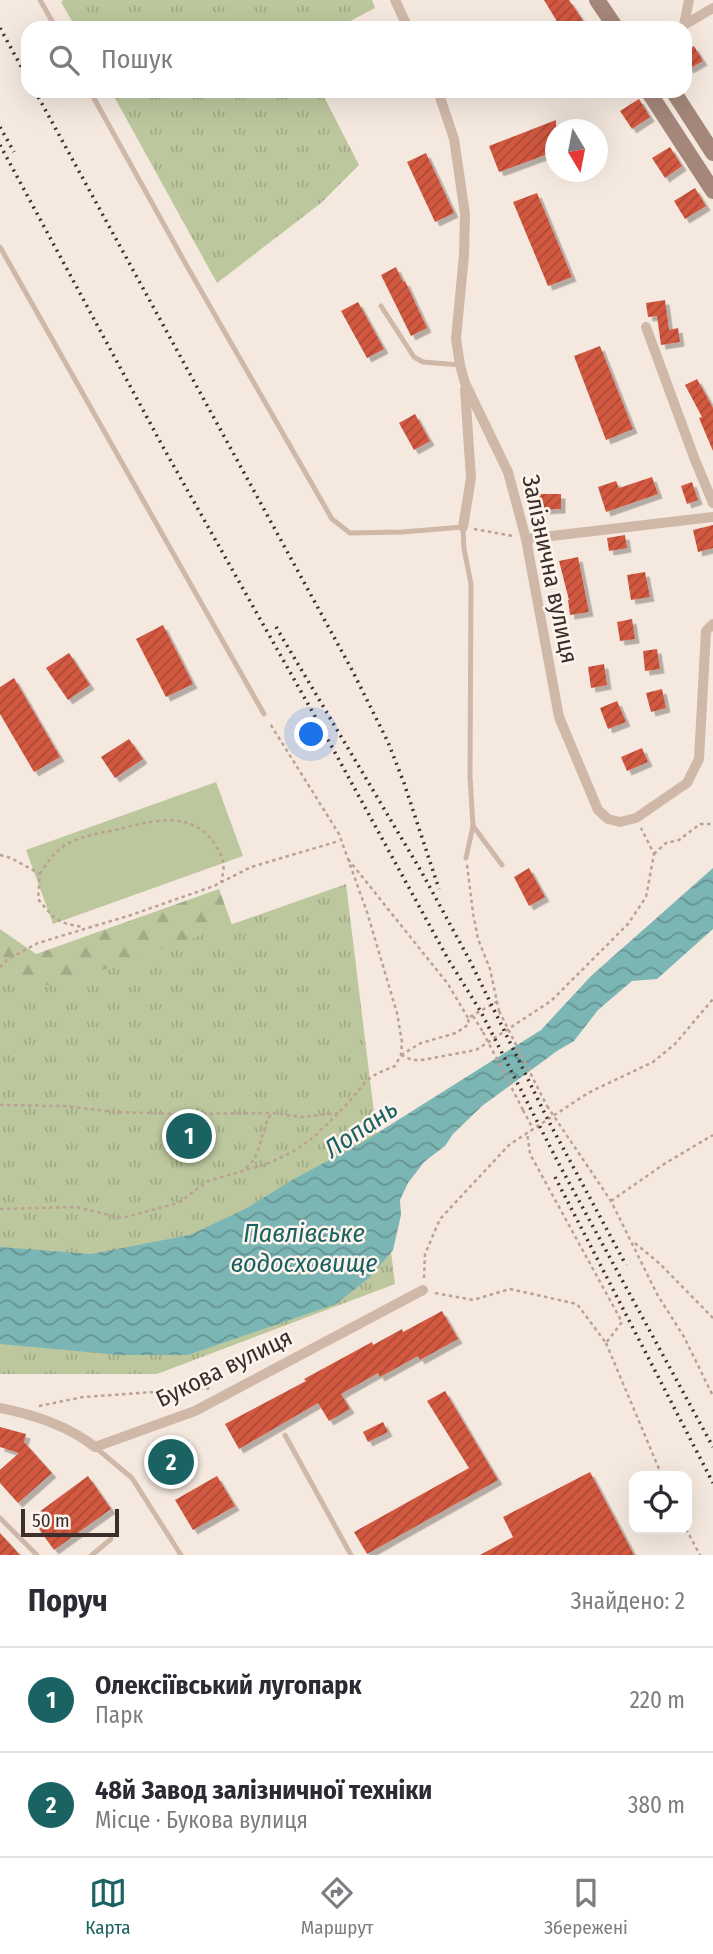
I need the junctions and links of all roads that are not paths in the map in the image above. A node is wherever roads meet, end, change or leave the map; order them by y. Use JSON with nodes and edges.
{"nodes":[{"id":1,"x":40,"y":0,"type":"edge"},
{"id":2,"x":395,"y":0,"type":"edge"},
{"id":3,"x":597,"y":0,"type":"edge"},
{"id":4,"x":689,"y":0,"type":"edge"},
{"id":5,"x":713,"y":8,"type":"edge"},
{"id":6,"x":52,"y":21,"type":"edge"},
{"id":7,"x":405,"y":21,"type":"edge"},
{"id":8,"x":611,"y":21,"type":"edge"},
{"id":9,"x":684,"y":21,"type":"edge"},
{"id":10,"x":692,"y":21,"type":"edge"},
{"id":11,"x":94,"y":98,"type":"edge"},
{"id":12,"x":441,"y":98,"type":"edge"},
{"id":13,"x":653,"y":98,"type":"edge"},
{"id":14,"x":678,"y":98,"type":"edge"},
{"id":15,"x":713,"y":153,"type":"edge"},
{"id":16,"x":713,"y":191,"type":"edge"},
{"id":17,"x":0,"y":247,"type":"edge"},
{"id":18,"x":380,"y":306,"type":"dead end"},
{"id":19,"x":646,"y":327,"type":"dead end"},
{"id":20,"x":460,"y":365,"type":"junction"},
{"id":21,"x":465,"y":383,"type":"junction"},
{"id":22,"x":713,"y":503,"type":"edge"},
{"id":23,"x":712,"y":517,"type":"edge"},
{"id":24,"x":463,"y":527,"type":"junction"},
{"id":25,"x":526,"y":539,"type":"junction"},
{"id":26,"x":713,"y":624,"type":"edge"},
{"id":27,"x":264,"y":714,"type":"road end"},
{"id":28,"x":473,"y":826,"type":"junction"},
{"id":29,"x":466,"y":858,"type":"road end"},
{"id":30,"x":502,"y":865,"type":"dead end"},
{"id":31,"x":423,"y":1290,"type":"road end"},
{"id":32,"x":0,"y":1408,"type":"edge"},
{"id":33,"x":285,"y":1435,"type":"dead end"},
{"id":34,"x":95,"y":1447,"type":"junction"},
{"id":35,"x":0,"y":1518,"type":"edge"},
{"id":36,"x":111,"y":1539,"type":"dead end"},
{"id":37,"x":37,"y":1555,"type":"edge"},
{"id":38,"x":92,"y":1555,"type":"edge"},
{"id":39,"x":181,"y":1555,"type":"edge"},
{"id":40,"x":351,"y":1555,"type":"edge"}],
"edges":[{"from":1,"to":6,"type":"lane"},
{"from":2,"to":7,"type":"street"},
{"from":3,"to":8,"type":"street"},
{"from":4,"to":9,"type":"street"},
{"from":5,"to":10,"type":"street"},
{"from":11,"to":24,"type":"lane"},
{"from":12,"to":20,"type":"street","name":"Залізнична вулиця"},
{"from":13,"to":16,"type":"street"},
{"from":14,"to":15,"type":"street"},
{"from":17,"to":27,"type":"lane"},
{"from":18,"to":20,"type":"lane"},
{"from":19,"to":22,"type":"street"},
{"from":20,"to":21,"type":"street","name":"Залізнична вулиця"},
{"from":21,"to":24,"type":"street"},
{"from":21,"to":25,"type":"street","name":"Залізнична вулиця"},
{"from":23,"to":25,"type":"street"},
{"from":24,"to":28,"type":"lane"},
{"from":25,"to":26,"type":"street","name":"Залізнична вулиця"},
{"from":28,"to":29,"type":"lane"},
{"from":28,"to":30,"type":"lane"},
{"from":31,"to":34,"type":"street","name":"Букова вулиця"},
{"from":32,"to":34,"type":"street"},
{"from":33,"to":40,"type":"lane"},
{"from":34,"to":39,"type":"lane"},
{"from":35,"to":37,"type":"lane"},
{"from":36,"to":38,"type":"lane"}]}
